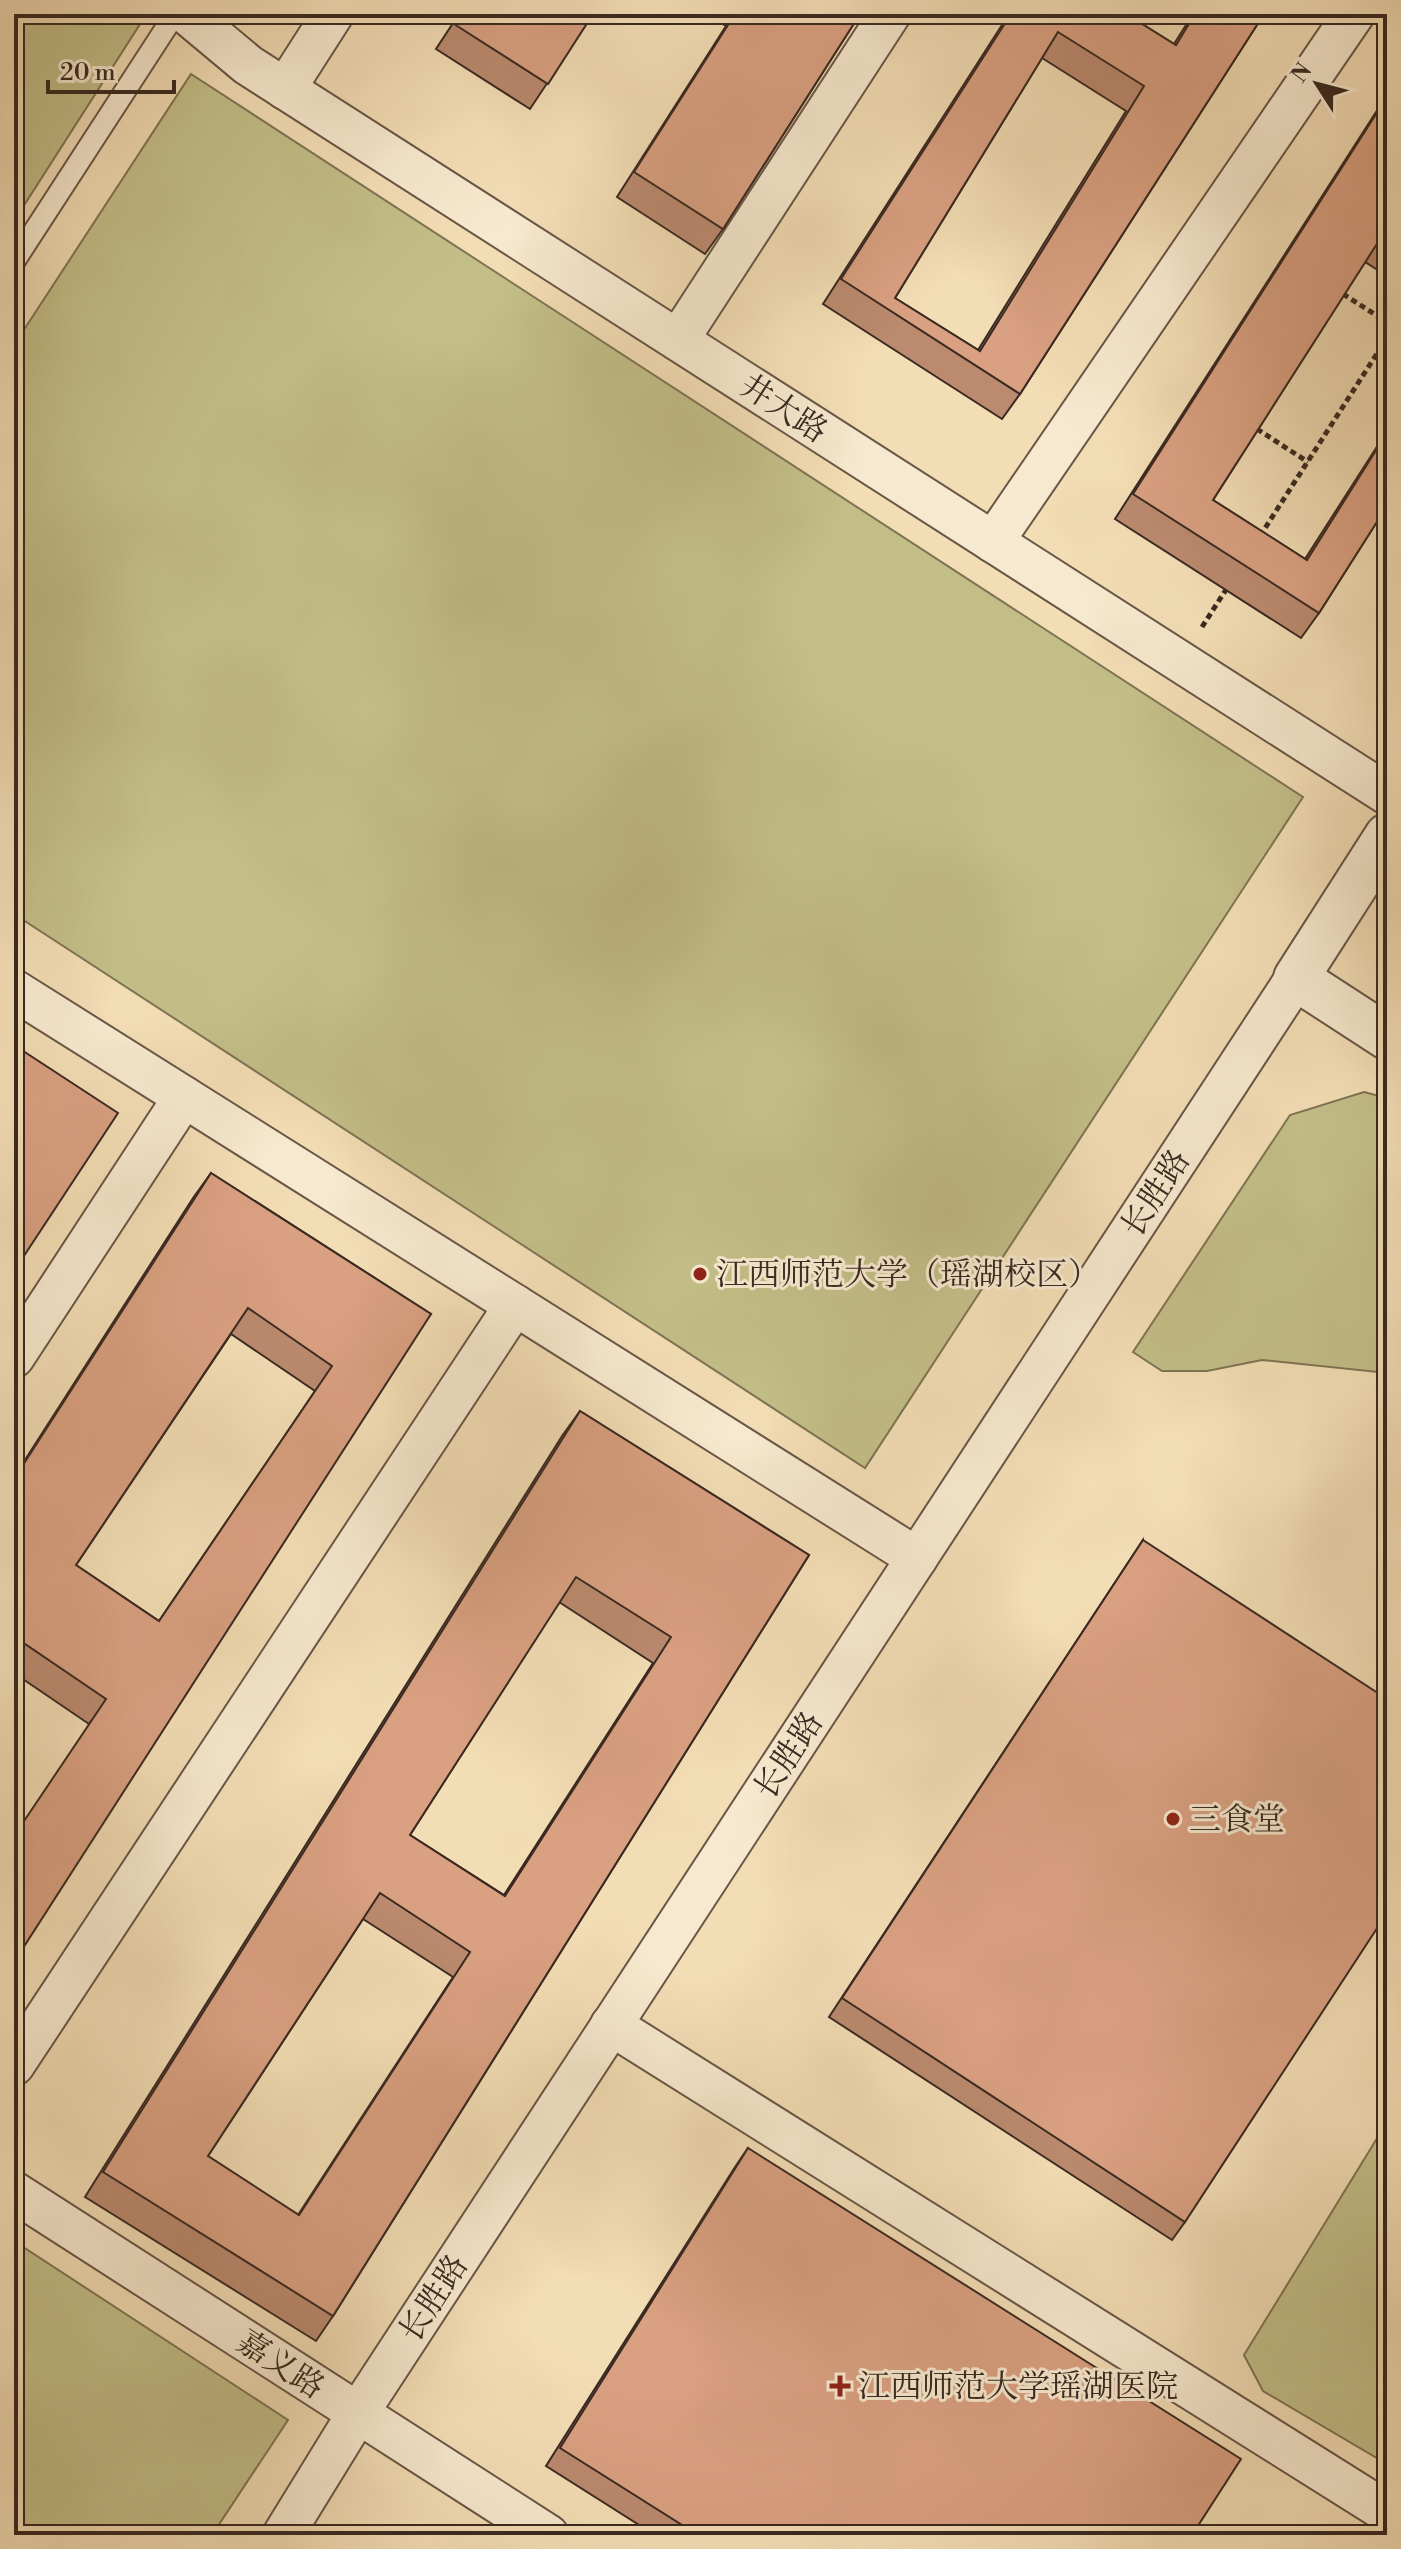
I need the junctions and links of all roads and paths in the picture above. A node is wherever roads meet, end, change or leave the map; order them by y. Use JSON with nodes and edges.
{"nodes":[{"id":1,"x":175,"y":14,"type":"edge"},
{"id":2,"x":187,"y":14,"type":"edge"},
{"id":3,"x":333,"y":14,"type":"edge"},
{"id":4,"x":890,"y":14,"type":"edge"},
{"id":5,"x":1354,"y":14,"type":"edge"},
{"id":6,"x":285,"y":89,"type":"junction"},
{"id":7,"x":14,"y":262,"type":"edge"},
{"id":8,"x":1343,"y":294,"type":"edge"},
{"id":9,"x":1387,"y":322,"type":"edge"},
{"id":10,"x":1387,"y":338,"type":"edge"},
{"id":11,"x":678,"y":340,"type":"junction"},
{"id":12,"x":1257,"y":429,"type":"edge"},
{"id":13,"x":1308,"y":462,"type":"junction"},
{"id":14,"x":993,"y":542,"type":"junction"},
{"id":15,"x":1257,"y":542,"type":"edge"},
{"id":16,"x":1231,"y":582,"type":"edge"},
{"id":17,"x":1180,"y":661,"type":"junction"},
{"id":18,"x":1387,"y":794,"type":"edge"},
{"id":19,"x":1387,"y":836,"type":"edge"},
{"id":20,"x":1296,"y":978,"type":"junction"},
{"id":21,"x":14,"y":990,"type":"edge"},
{"id":22,"x":1387,"y":1037,"type":"edge"},
{"id":23,"x":184,"y":1097,"type":"junction"},
{"id":24,"x":515,"y":1305,"type":"junction"},
{"id":25,"x":14,"y":1357,"type":"edge"},
{"id":26,"x":917,"y":1558,"type":"junction"},
{"id":27,"x":611,"y":2025,"type":"junction"},
{"id":28,"x":14,"y":2065,"type":"edge"},
{"id":29,"x":14,"y":2192,"type":"edge"},
{"id":30,"x":358,"y":2413,"type":"junction"},
{"id":31,"x":1387,"y":2512,"type":"edge"},
{"id":32,"x":283,"y":2535,"type":"edge"},
{"id":33,"x":548,"y":2535,"type":"edge"}],
"edges":[{"from":1,"to":7,"type":"lane"},
{"from":2,"to":6,"type":"street","name":"井大路"},
{"from":3,"to":6,"type":"street"},
{"from":4,"to":11,"type":"street"},
{"from":5,"to":14,"type":"street"},
{"from":6,"to":11,"type":"street","name":"井大路"},
{"from":8,"to":9,"type":"path"},
{"from":10,"to":13,"type":"path"},
{"from":11,"to":14,"type":"street","name":"井大路"},
{"from":12,"to":13,"type":"path"},
{"from":13,"to":15,"type":"path"},
{"from":14,"to":17,"type":"street","name":"井大路"},
{"from":16,"to":17,"type":"path"},
{"from":17,"to":18,"type":"street","name":"井大路"},
{"from":19,"to":20,"type":"street"},
{"from":20,"to":22,"type":"street"},
{"from":20,"to":26,"type":"street","name":"长胜路"},
{"from":21,"to":23,"type":"street"},
{"from":23,"to":24,"type":"street"},
{"from":23,"to":25,"type":"street"},
{"from":24,"to":26,"type":"street"},
{"from":24,"to":28,"type":"street"},
{"from":26,"to":27,"type":"street","name":"长胜路"},
{"from":27,"to":30,"type":"street","name":"长胜路"},
{"from":27,"to":31,"type":"street"},
{"from":29,"to":30,"type":"street","name":"嘉义路"},
{"from":30,"to":32,"type":"street","name":"长胜路"},
{"from":30,"to":33,"type":"street","name":"嘉义路"}]}
